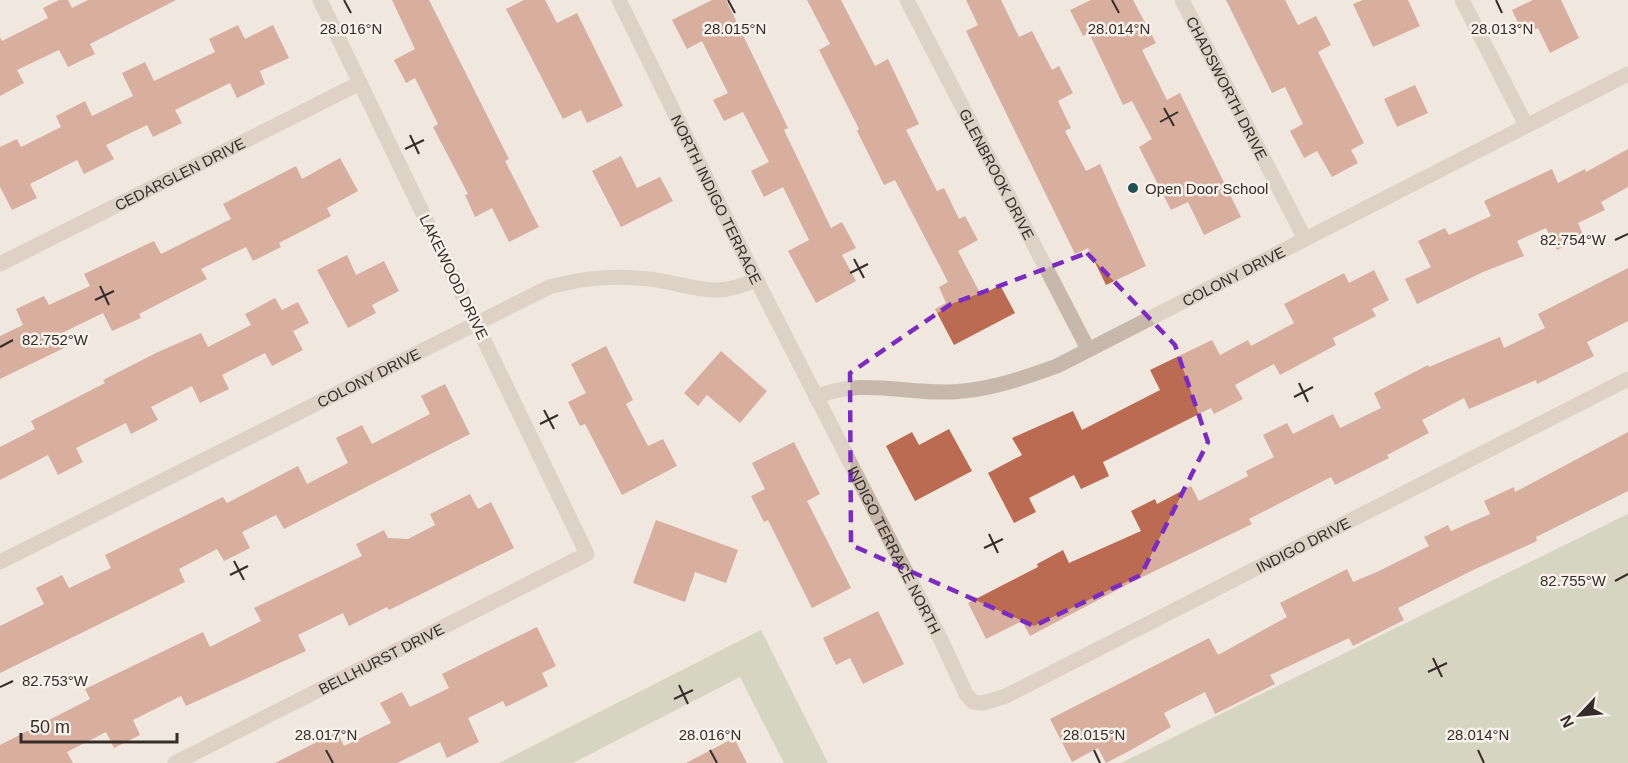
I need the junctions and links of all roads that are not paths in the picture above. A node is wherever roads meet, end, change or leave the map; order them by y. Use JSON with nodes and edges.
{"nodes":[{"id":1,"x":320,"y":0,"type":"edge"},
{"id":2,"x":619,"y":0,"type":"edge"},
{"id":3,"x":907,"y":0,"type":"edge"},
{"id":4,"x":1182,"y":0,"type":"edge"},
{"id":5,"x":1462,"y":0,"type":"edge"},
{"id":6,"x":1628,"y":75,"type":"edge"},
{"id":7,"x":360,"y":83,"type":"junction"},
{"id":8,"x":1526,"y":125,"type":"junction"},
{"id":9,"x":1305,"y":239,"type":"junction"},
{"id":10,"x":0,"y":264,"type":"edge"},
{"id":11,"x":756,"y":279,"type":"junction"},
{"id":12,"x":476,"y":324,"type":"junction"},
{"id":13,"x":1088,"y":349,"type":"junction"},
{"id":14,"x":1628,"y":379,"type":"edge"},
{"id":15,"x":816,"y":397,"type":"junction"},
{"id":16,"x":587,"y":554,"type":"joint"},
{"id":17,"x":0,"y":562,"type":"edge"},
{"id":18,"x":973,"y":702,"type":"joint"},
{"id":19,"x":175,"y":763,"type":"edge"}],
"edges":[{"from":1,"to":7,"type":"street","name":"LAKEWOOD DRIVE"},
{"from":2,"to":11,"type":"street","name":"NORTH INDIGO TERRACE"},
{"from":3,"to":13,"type":"street","name":"GLENBROOK DRIVE"},
{"from":4,"to":9,"type":"street","name":"CHADSWORTH DRIVE"},
{"from":5,"to":8,"type":"street"},
{"from":6,"to":8,"type":"street","name":"COLONY DRIVE"},
{"from":7,"to":10,"type":"street","name":"CEDARGLEN DRIVE"},
{"from":7,"to":12,"type":"street","name":"LAKEWOOD DRIVE"},
{"from":8,"to":9,"type":"street","name":"COLONY DRIVE"},
{"from":9,"to":13,"type":"street","name":"COLONY DRIVE"},
{"from":11,"to":12,"type":"street","name":"COLONY DRIVE"},
{"from":11,"to":15,"type":"street","name":"NORTH INDIGO TERRACE"},
{"from":12,"to":16,"type":"street","name":"LAKEWOOD DRIVE"},
{"from":12,"to":17,"type":"street","name":"COLONY DRIVE"},
{"from":13,"to":15,"type":"street","name":"COLONY DRIVE"},
{"from":14,"to":18,"type":"street","name":"INDIGO DRIVE"},
{"from":15,"to":18,"type":"street","name":"INDIGO TERRACE NORTH"},
{"from":16,"to":19,"type":"street","name":"BELLHURST DRIVE"}]}
